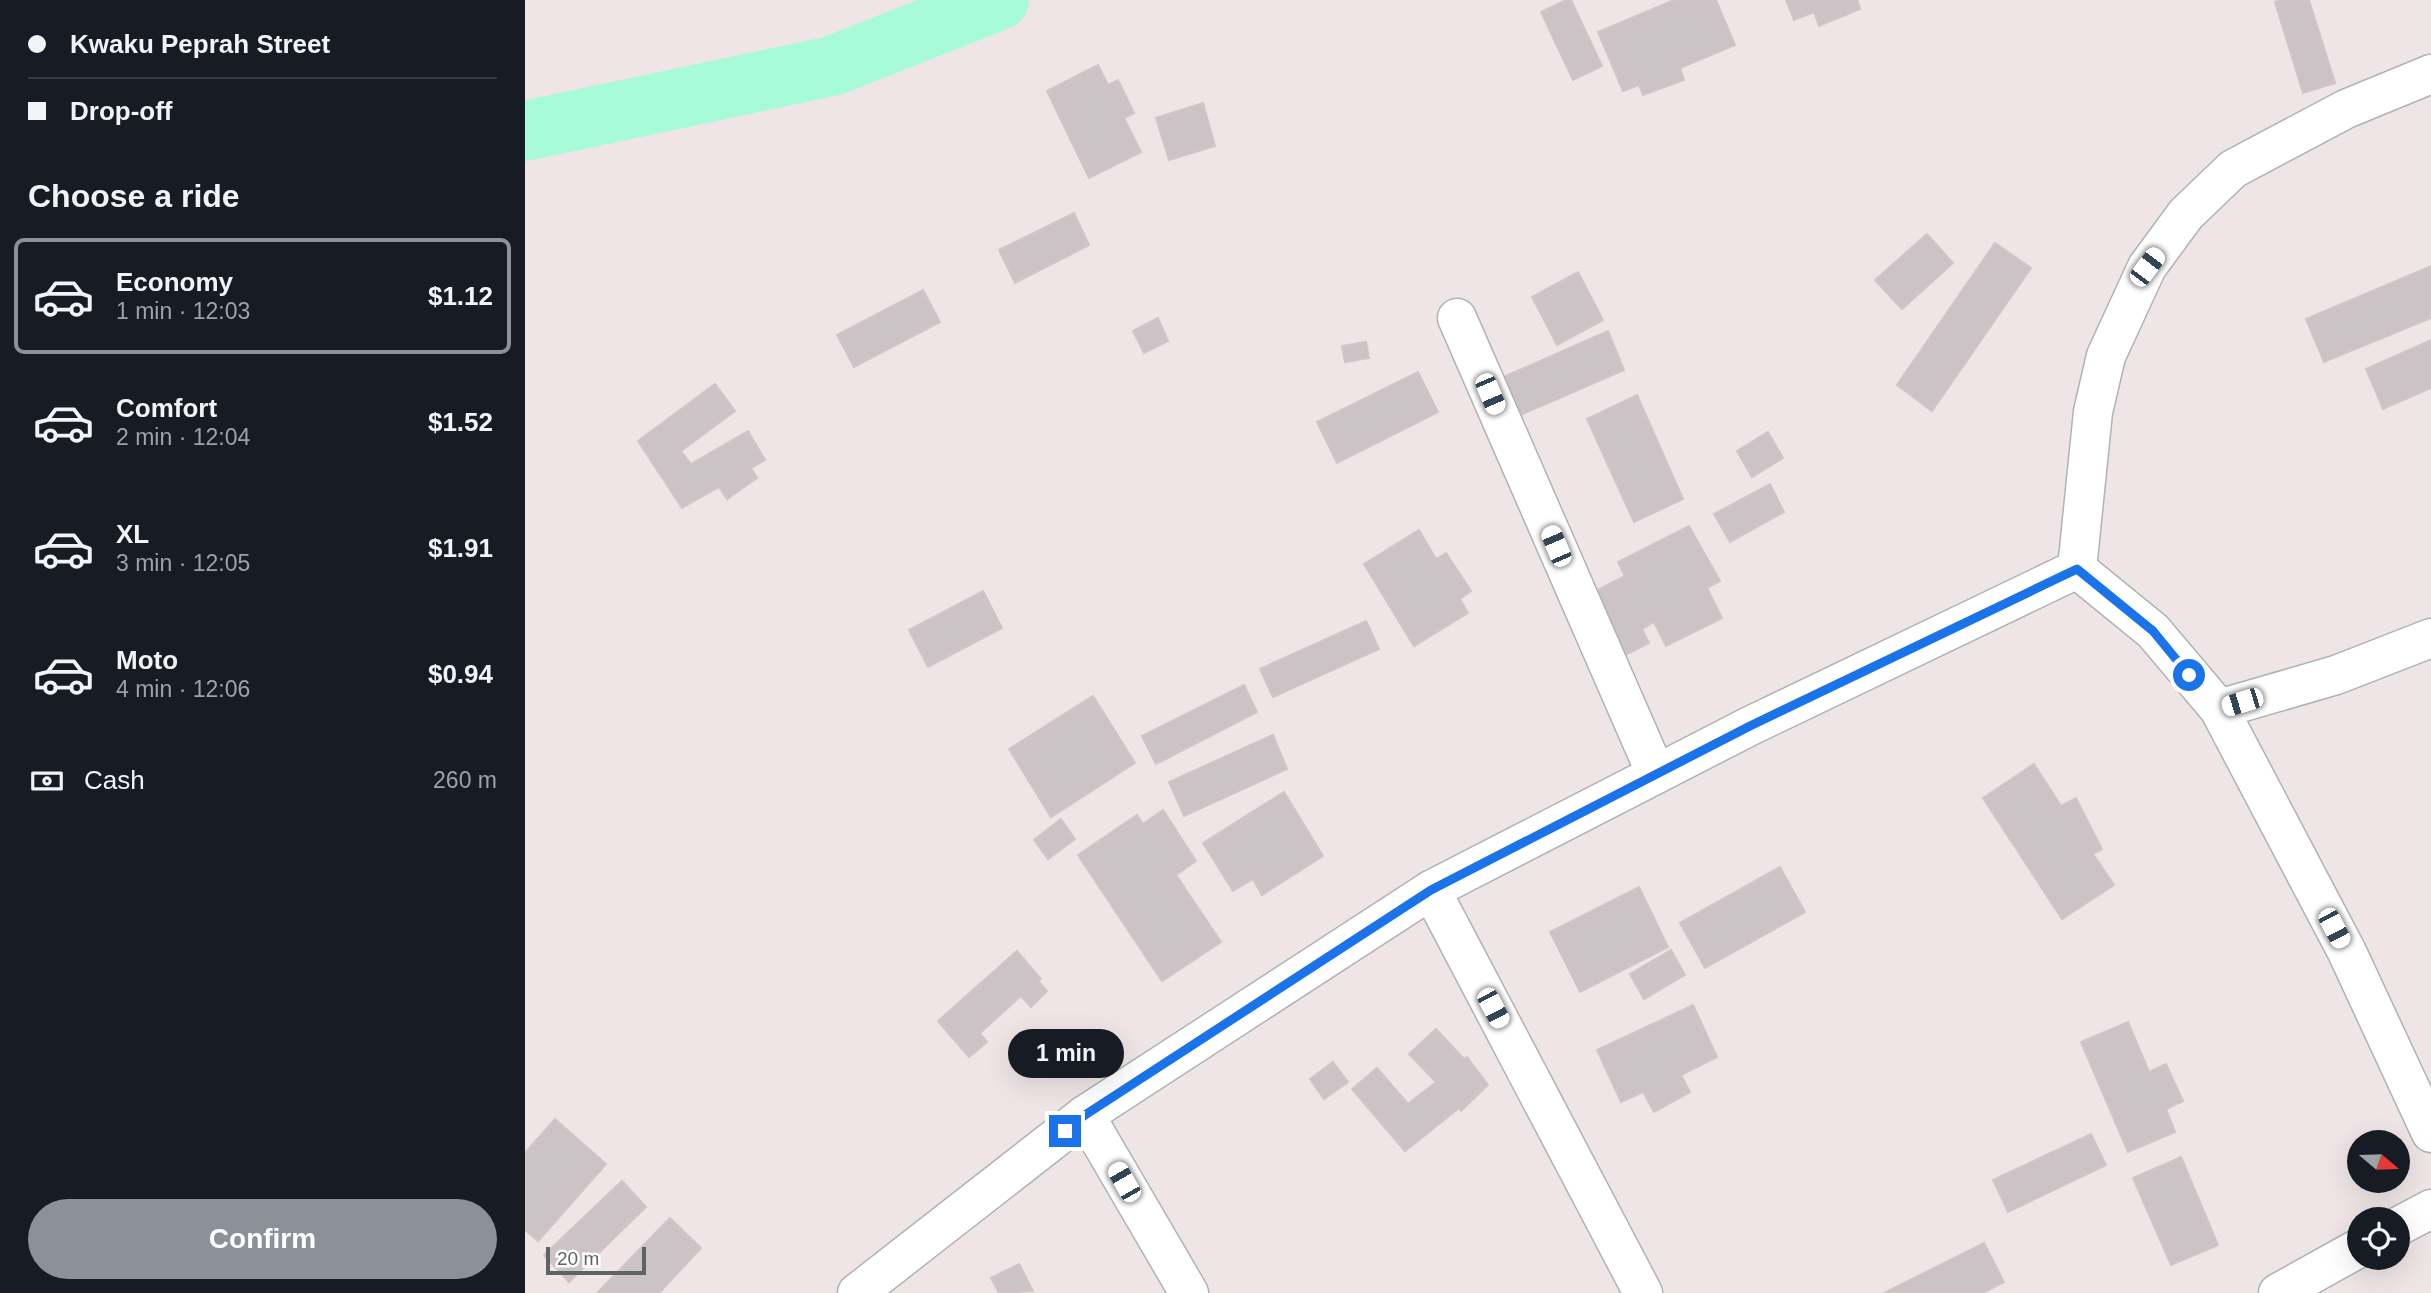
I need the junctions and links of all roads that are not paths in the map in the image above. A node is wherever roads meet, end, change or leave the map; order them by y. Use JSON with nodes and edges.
{"nodes":[{"id":1,"x":2431,"y":74,"type":"edge"},
{"id":2,"x":1457,"y":318,"type":"dead end"},
{"id":3,"x":2077,"y":569,"type":"junction"},
{"id":4,"x":2431,"y":638,"type":"edge"},
{"id":5,"x":2219,"y":709,"type":"junction"},
{"id":6,"x":1656,"y":774,"type":"junction"},
{"id":7,"x":1431,"y":890,"type":"junction"},
{"id":8,"x":1085,"y":1115,"type":"junction"},
{"id":9,"x":2431,"y":1133,"type":"edge"},
{"id":10,"x":2431,"y":1209,"type":"edge"},
{"id":11,"x":2410,"y":1220,"type":"edge"},
{"id":12,"x":2347,"y":1255,"type":"edge"},
{"id":13,"x":857,"y":1293,"type":"edge"},
{"id":14,"x":1189,"y":1293,"type":"edge"},
{"id":15,"x":1643,"y":1293,"type":"edge"},
{"id":16,"x":2278,"y":1293,"type":"edge"}],
"edges":[{"from":1,"to":3,"type":"street"},
{"from":2,"to":6,"type":"street"},
{"from":3,"to":5,"type":"street"},
{"from":3,"to":6,"type":"street"},
{"from":4,"to":5,"type":"street"},
{"from":5,"to":9,"type":"street"},
{"from":6,"to":7,"type":"street"},
{"from":7,"to":8,"type":"street"},
{"from":7,"to":15,"type":"street"},
{"from":8,"to":13,"type":"street"},
{"from":8,"to":14,"type":"street"},
{"from":10,"to":11,"type":"street"},
{"from":12,"to":16,"type":"street"}]}
